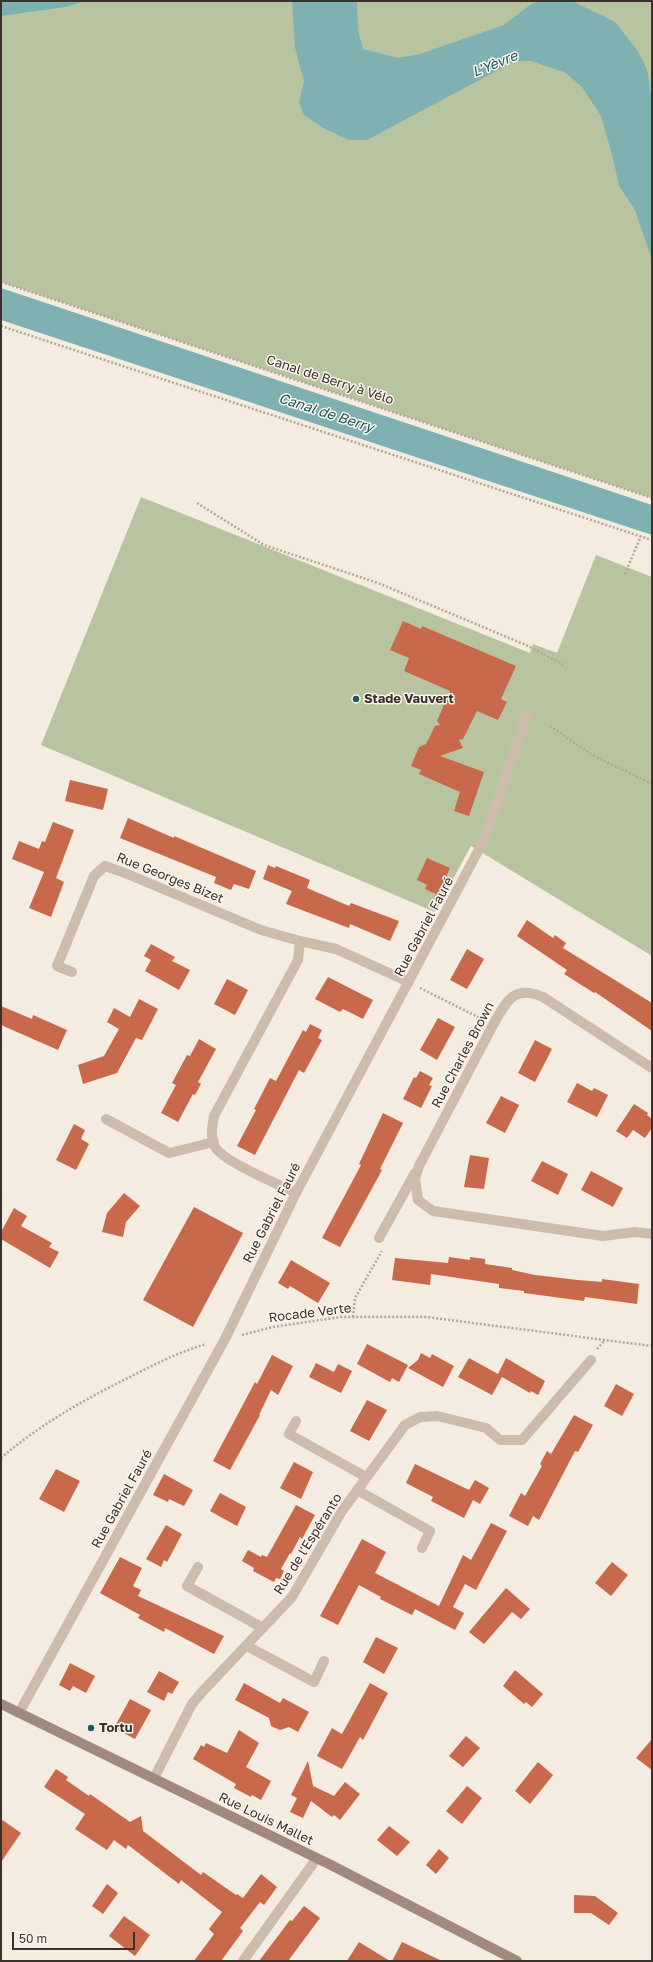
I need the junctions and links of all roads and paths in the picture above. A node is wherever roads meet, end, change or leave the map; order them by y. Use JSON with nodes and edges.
{"nodes":[{"id":1,"x":1,"y":282,"type":"edge"},
{"id":2,"x":1,"y":326,"type":"edge"},
{"id":3,"x":652,"y":498,"type":"edge"},
{"id":4,"x":197,"y":503,"type":"dead end"},
{"id":5,"x":641,"y":536,"type":"junction"},
{"id":6,"x":652,"y":540,"type":"edge"},
{"id":7,"x":625,"y":574,"type":"dead end"},
{"id":8,"x":564,"y":665,"type":"dead end"},
{"id":9,"x":527,"y":716,"type":"dead end"},
{"id":10,"x":550,"y":726,"type":"dead end"},
{"id":11,"x":652,"y":784,"type":"edge"},
{"id":12,"x":300,"y":941,"type":"junction"},
{"id":13,"x":72,"y":972,"type":"dead end"},
{"id":14,"x":409,"y":982,"type":"junction"},
{"id":15,"x":493,"y":1025,"type":"junction"},
{"id":16,"x":652,"y":1068,"type":"edge"},
{"id":17,"x":106,"y":1119,"type":"dead end"},
{"id":18,"x":214,"y":1142,"type":"junction"},
{"id":19,"x":419,"y":1166,"type":"junction"},
{"id":20,"x":296,"y":1193,"type":"junction"},
{"id":21,"x":652,"y":1234,"type":"edge"},
{"id":22,"x":379,"y":1238,"type":"joint"},
{"id":23,"x":353,"y":1317,"type":"junction"},
{"id":24,"x":225,"y":1339,"type":"junction"},
{"id":25,"x":652,"y":1346,"type":"edge"},
{"id":26,"x":591,"y":1360,"type":"dead end"},
{"id":27,"x":296,"y":1421,"type":"dead end"},
{"id":28,"x":1,"y":1458,"type":"edge"},
{"id":29,"x":366,"y":1477,"type":"junction"},
{"id":30,"x":357,"y":1490,"type":"junction"},
{"id":31,"x":422,"y":1548,"type":"dead end"},
{"id":32,"x":198,"y":1567,"type":"dead end"},
{"id":33,"x":263,"y":1628,"type":"junction"},
{"id":34,"x":246,"y":1646,"type":"junction"},
{"id":35,"x":324,"y":1661,"type":"dead end"},
{"id":36,"x":1,"y":1704,"type":"edge"},
{"id":37,"x":19,"y":1713,"type":"junction"},
{"id":38,"x":154,"y":1778,"type":"junction"},
{"id":39,"x":317,"y":1858,"type":"junction"},
{"id":40,"x":243,"y":1961,"type":"edge"},
{"id":41,"x":517,"y":1961,"type":"edge"}],
"edges":[{"from":1,"to":3,"type":"path","name":"Canal de Berry à Vélo"},
{"from":2,"to":5,"type":"path"},
{"from":4,"to":8,"type":"path"},
{"from":5,"to":6,"type":"path"},
{"from":5,"to":7,"type":"path"},
{"from":9,"to":14,"type":"street","name":"Rue Gabriel Fauré"},
{"from":10,"to":11,"type":"path"},
{"from":12,"to":13,"type":"street","name":"Rue Georges Bizet"},
{"from":12,"to":14,"type":"street","name":"Rue Georges Bizet"},
{"from":12,"to":18,"type":"street"},
{"from":14,"to":15,"type":"path"},
{"from":14,"to":20,"type":"street","name":"Rue Gabriel Fauré"},
{"from":15,"to":16,"type":"street","name":"Rue Charles Brown"},
{"from":15,"to":19,"type":"street","name":"Rue Charles Brown"},
{"from":17,"to":18,"type":"street"},
{"from":18,"to":20,"type":"street"},
{"from":19,"to":21,"type":"street","name":"Rue Charles Brown"},
{"from":19,"to":22,"type":"street","name":"Rue Charles Brown"},
{"from":20,"to":24,"type":"street","name":"Rue Gabriel Fauré"},
{"from":22,"to":23,"type":"path"},
{"from":23,"to":24,"type":"path","name":"Rocade Verte"},
{"from":23,"to":25,"type":"path","name":"Rocade Verte"},
{"from":24,"to":28,"type":"path","name":"Rocade Verte"},
{"from":24,"to":37,"type":"street","name":"Rue Gabriel Fauré"},
{"from":26,"to":29,"type":"street","name":"Rue de l'Espéranto"},
{"from":27,"to":29,"type":"street"},
{"from":29,"to":30,"type":"street","name":"Rue de l'Espéranto"},
{"from":30,"to":31,"type":"street","name":"Rue de l'Espéranto"},
{"from":30,"to":33,"type":"street","name":"Rue de l'Espéranto"},
{"from":32,"to":33,"type":"street"},
{"from":33,"to":34,"type":"street","name":"Rue de l'Espéranto"},
{"from":34,"to":35,"type":"street"},
{"from":34,"to":38,"type":"street","name":"Rue de l'Espéranto"},
{"from":36,"to":37,"type":"main road","name":"Rue Louis Mallet"},
{"from":37,"to":38,"type":"main road","name":"Rue Louis Mallet"},
{"from":38,"to":39,"type":"main road","name":"Rue Louis Mallet"},
{"from":39,"to":40,"type":"street"},
{"from":39,"to":41,"type":"main road","name":"Rue Louis Mallet"}]}
